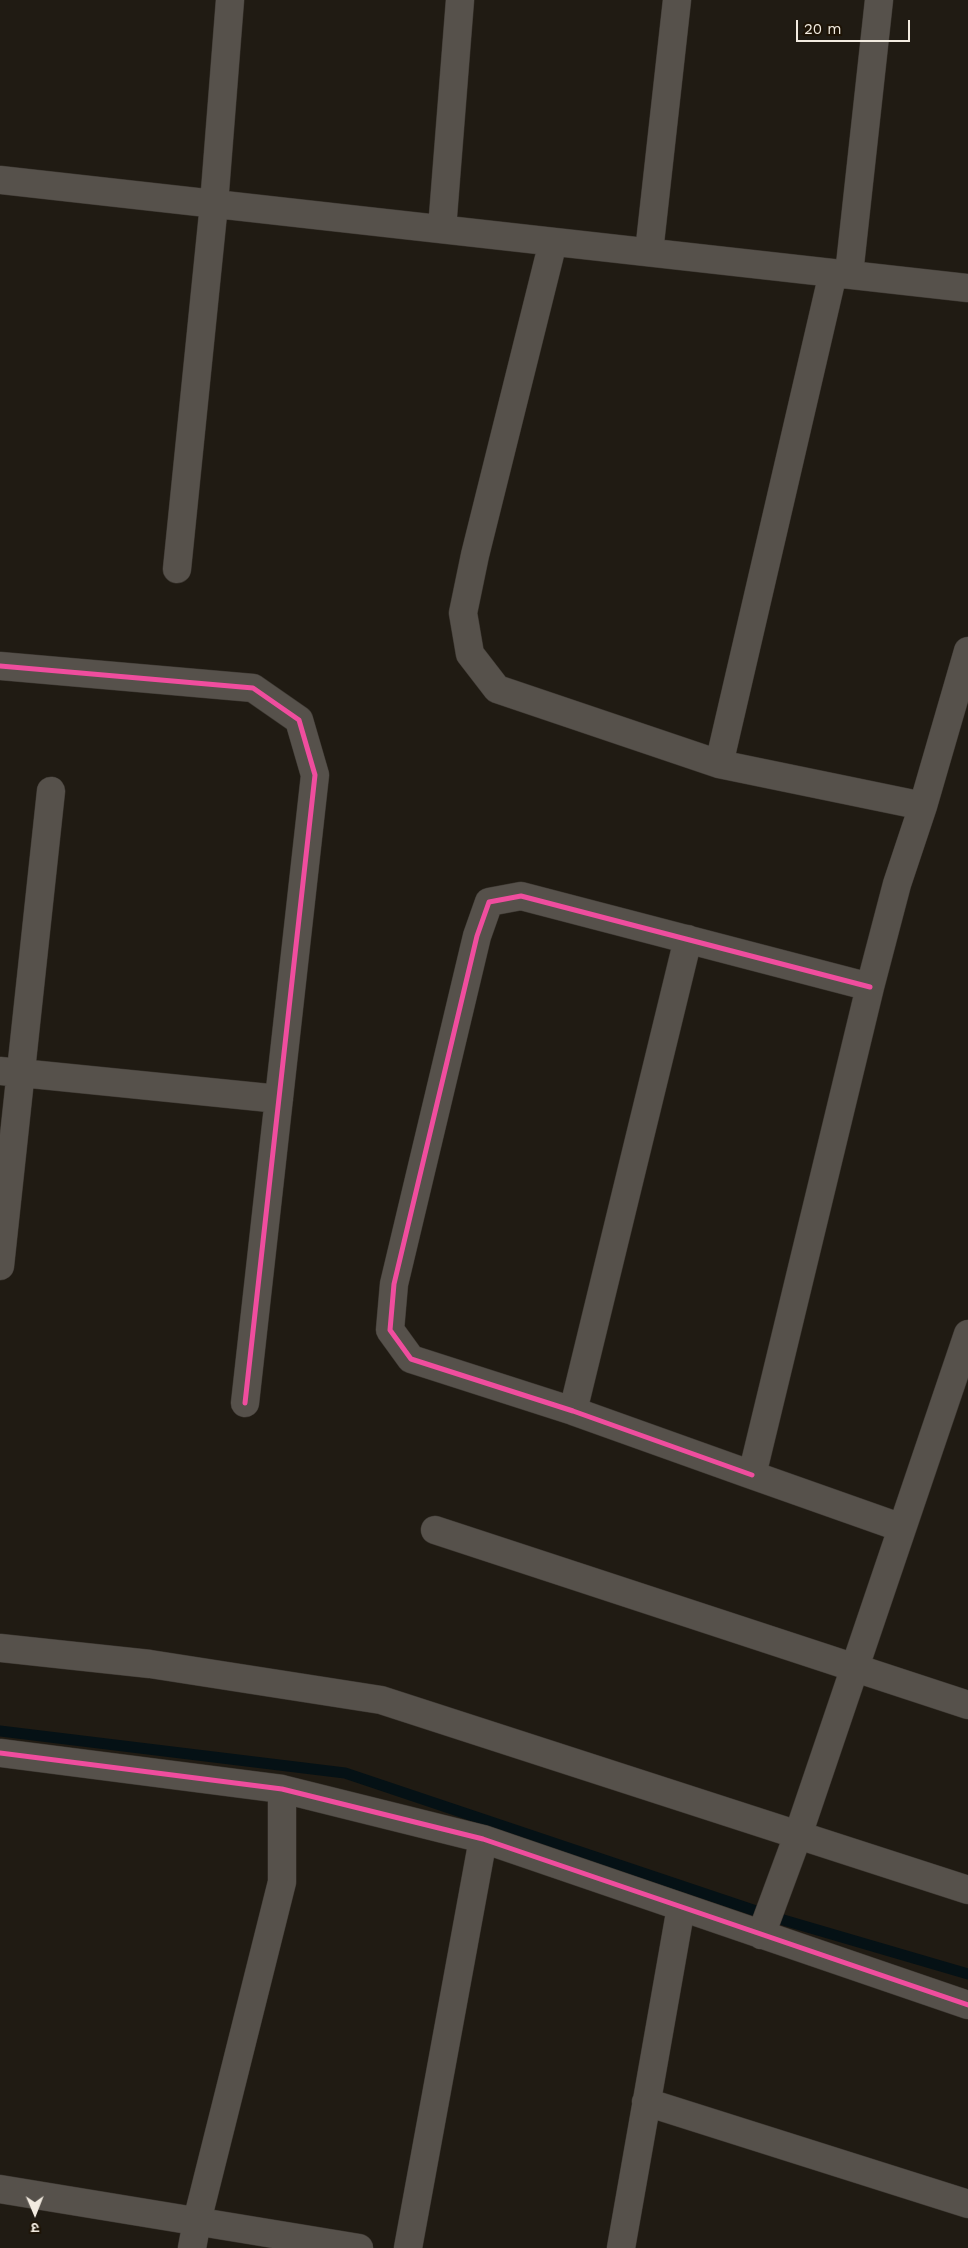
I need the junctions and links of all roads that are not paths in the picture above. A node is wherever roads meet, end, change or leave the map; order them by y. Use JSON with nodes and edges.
{"nodes":[{"id":1,"x":230,"y":0,"type":"edge"},
{"id":2,"x":460,"y":0,"type":"edge"},
{"id":3,"x":677,"y":0,"type":"edge"},
{"id":4,"x":879,"y":0,"type":"edge"},
{"id":5,"x":0,"y":180,"type":"edge"},
{"id":6,"x":214,"y":204,"type":"junction"},
{"id":7,"x":442,"y":229,"type":"junction"},
{"id":8,"x":553,"y":242,"type":"junction"},
{"id":9,"x":649,"y":252,"type":"junction"},
{"id":10,"x":841,"y":274,"type":"junction"},
{"id":11,"x":968,"y":288,"type":"edge"},
{"id":12,"x":177,"y":570,"type":"dead end"},
{"id":13,"x":968,"y":651,"type":"edge"},
{"id":14,"x":0,"y":666,"type":"edge"},
{"id":15,"x":718,"y":764,"type":"junction"},
{"id":16,"x":51,"y":791,"type":"dead end"},
{"id":17,"x":923,"y":806,"type":"junction"},
{"id":18,"x":688,"y":939,"type":"junction"},
{"id":19,"x":870,"y":987,"type":"junction"},
{"id":20,"x":10,"y":1072,"type":"edge"},
{"id":21,"x":279,"y":1099,"type":"junction"},
{"id":22,"x":0,"y":1266,"type":"edge"},
{"id":23,"x":967,"y":1337,"type":"edge"},
{"id":24,"x":245,"y":1403,"type":"dead end"},
{"id":25,"x":573,"y":1411,"type":"junction"},
{"id":26,"x":752,"y":1475,"type":"junction"},
{"id":27,"x":902,"y":1528,"type":"junction"},
{"id":28,"x":435,"y":1530,"type":"dead end"},
{"id":29,"x":0,"y":1648,"type":"edge"},
{"id":30,"x":854,"y":1668,"type":"junction"},
{"id":31,"x":968,"y":1705,"type":"edge"},
{"id":32,"x":0,"y":1753,"type":"edge"},
{"id":33,"x":282,"y":1789,"type":"junction"},
{"id":34,"x":798,"y":1835,"type":"junction"},
{"id":35,"x":483,"y":1839,"type":"junction"},
{"id":36,"x":968,"y":1890,"type":"edge"},
{"id":37,"x":681,"y":1907,"type":"junction"},
{"id":38,"x":761,"y":1935,"type":"junction"},
{"id":39,"x":968,"y":2005,"type":"edge"},
{"id":40,"x":646,"y":2102,"type":"junction"},
{"id":41,"x":0,"y":2189,"type":"edge"},
{"id":42,"x":968,"y":2204,"type":"edge"},
{"id":43,"x":197,"y":2221,"type":"junction"},
{"id":44,"x":192,"y":2248,"type":"edge"},
{"id":45,"x":359,"y":2248,"type":"edge"},
{"id":46,"x":408,"y":2248,"type":"edge"},
{"id":47,"x":621,"y":2248,"type":"edge"}],
"edges":[{"from":1,"to":6,"type":"street"},
{"from":2,"to":7,"type":"street"},
{"from":3,"to":9,"type":"street"},
{"from":4,"to":10,"type":"street"},
{"from":5,"to":6,"type":"street"},
{"from":6,"to":7,"type":"street"},
{"from":6,"to":12,"type":"street"},
{"from":7,"to":8,"type":"street"},
{"from":8,"to":9,"type":"street"},
{"from":8,"to":15,"type":"street"},
{"from":9,"to":10,"type":"street"},
{"from":10,"to":11,"type":"street"},
{"from":10,"to":15,"type":"street"},
{"from":13,"to":17,"type":"street"},
{"from":14,"to":21,"type":"street"},
{"from":15,"to":17,"type":"street"},
{"from":16,"to":20,"type":"street"},
{"from":17,"to":19,"type":"street"},
{"from":18,"to":19,"type":"street"},
{"from":18,"to":25,"type":"street"},
{"from":18,"to":25,"type":"street"},
{"from":19,"to":26,"type":"street"},
{"from":20,"to":21,"type":"street"},
{"from":20,"to":22,"type":"street"},
{"from":21,"to":24,"type":"street"},
{"from":23,"to":27,"type":"street"},
{"from":25,"to":26,"type":"street"},
{"from":26,"to":27,"type":"street"},
{"from":27,"to":30,"type":"street"},
{"from":28,"to":30,"type":"street"},
{"from":29,"to":34,"type":"street"},
{"from":30,"to":31,"type":"street"},
{"from":30,"to":34,"type":"street"},
{"from":32,"to":33,"type":"street"},
{"from":33,"to":35,"type":"street"},
{"from":33,"to":43,"type":"street"},
{"from":34,"to":36,"type":"street"},
{"from":34,"to":38,"type":"street"},
{"from":35,"to":37,"type":"street"},
{"from":35,"to":46,"type":"street"},
{"from":37,"to":38,"type":"street"},
{"from":37,"to":40,"type":"street"},
{"from":38,"to":39,"type":"street"},
{"from":40,"to":42,"type":"street"},
{"from":40,"to":47,"type":"street"},
{"from":41,"to":43,"type":"street"},
{"from":43,"to":44,"type":"street"},
{"from":43,"to":45,"type":"street"}]}
